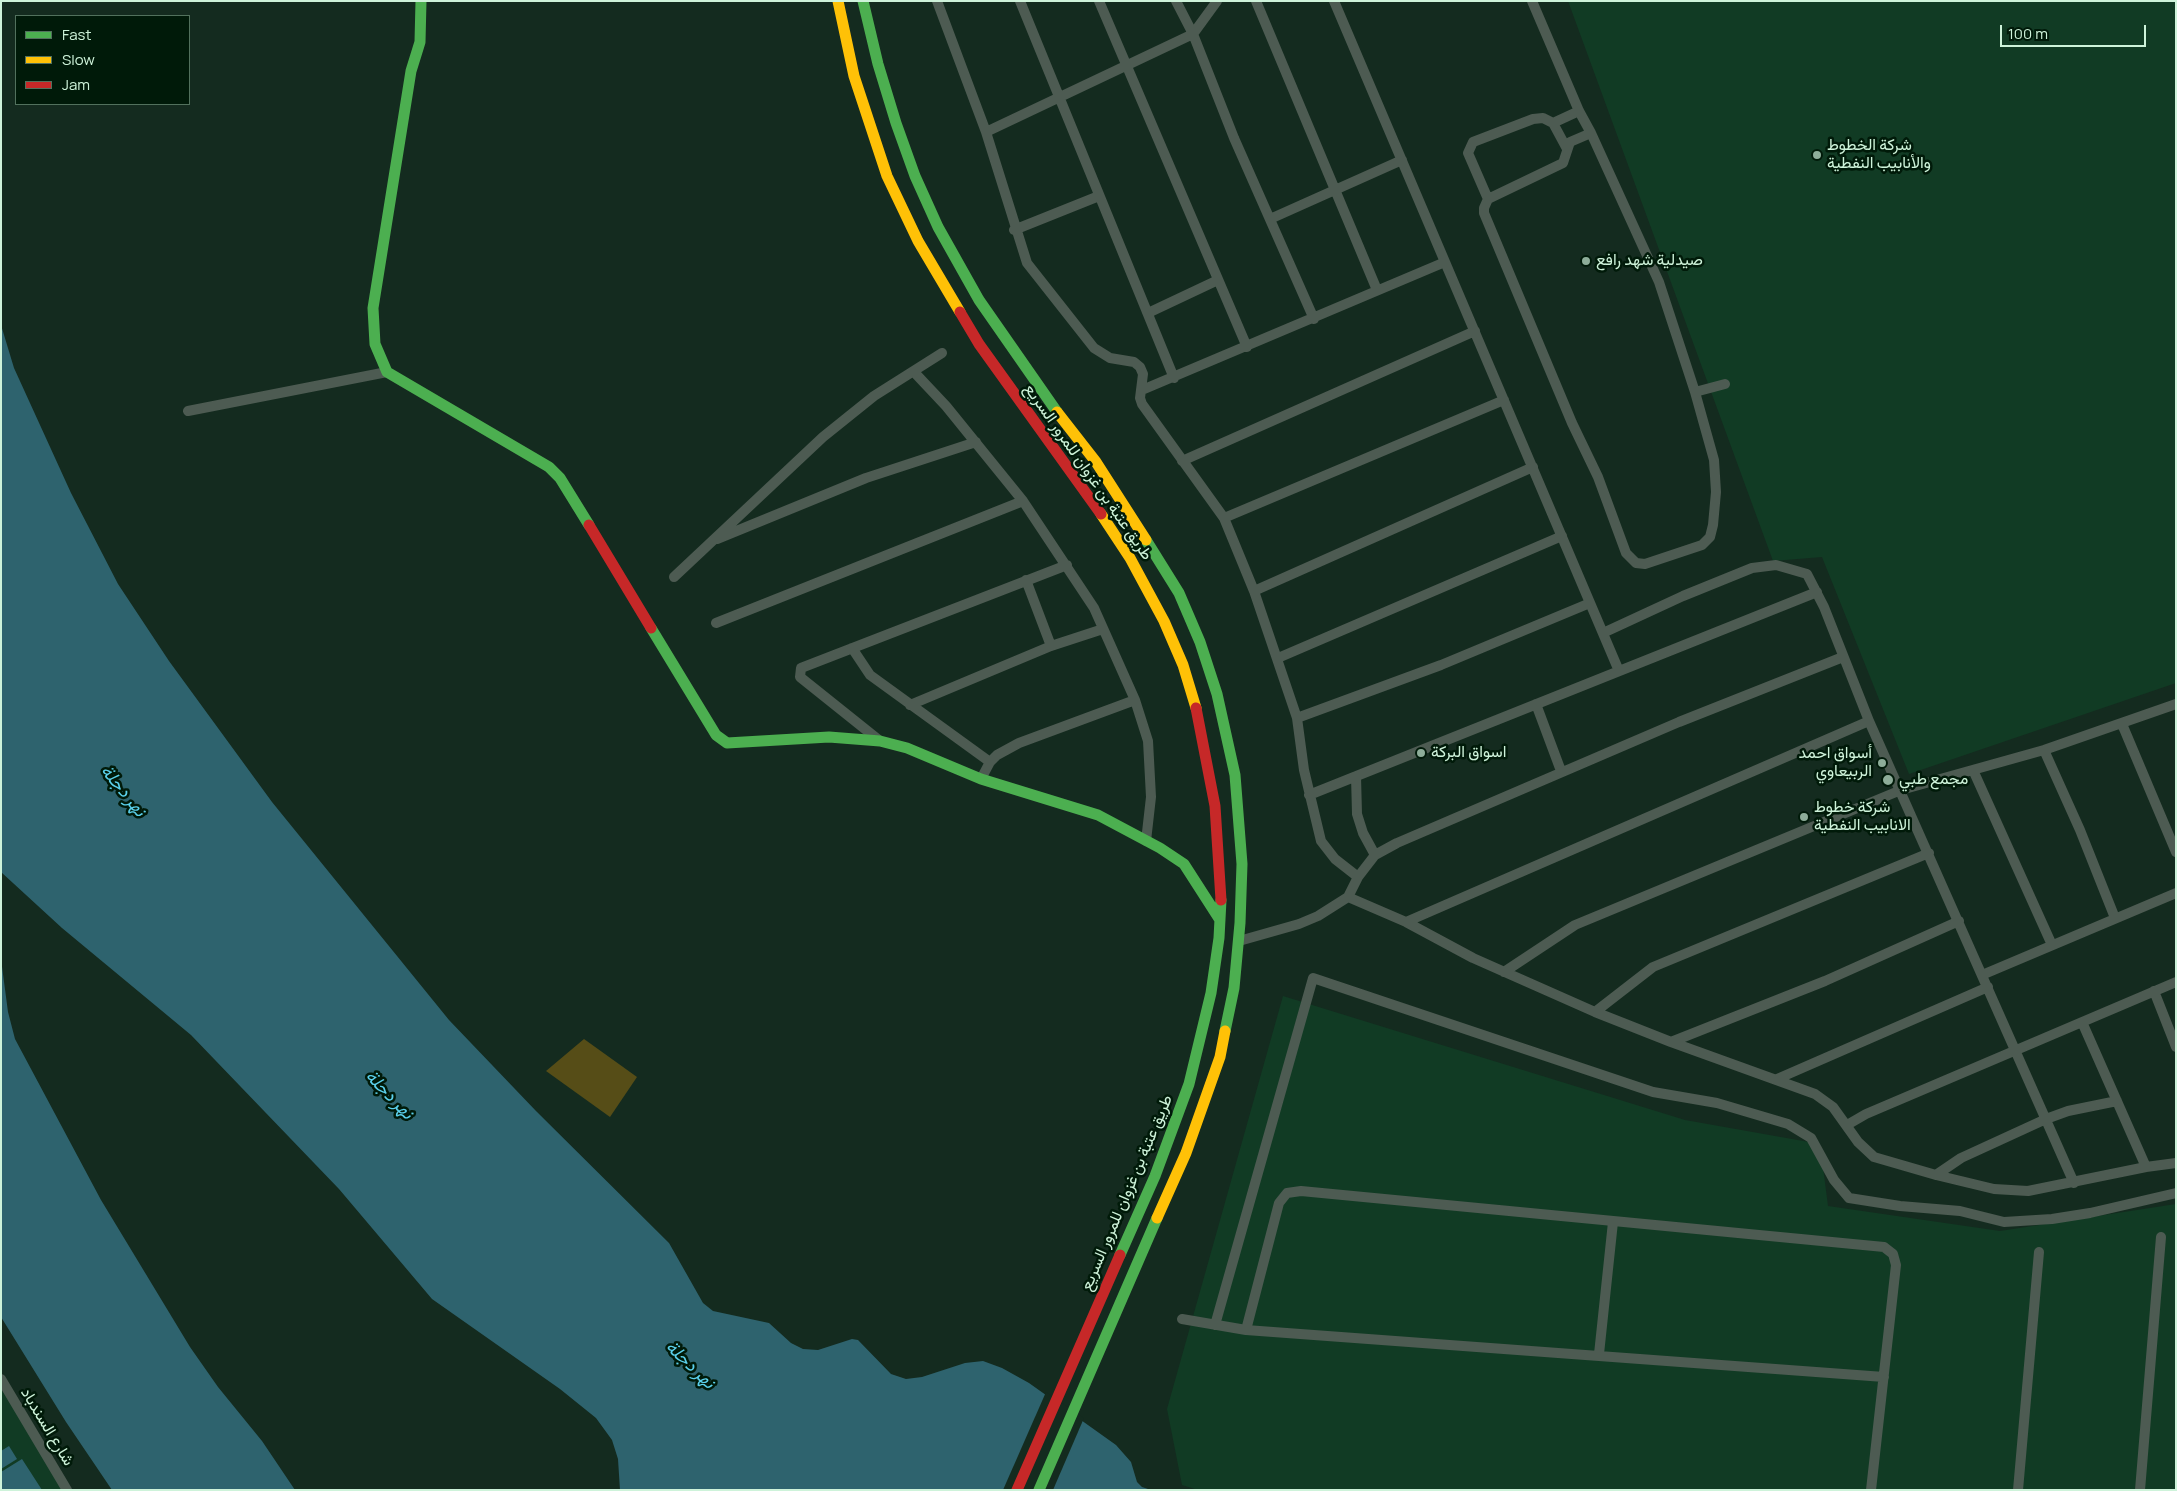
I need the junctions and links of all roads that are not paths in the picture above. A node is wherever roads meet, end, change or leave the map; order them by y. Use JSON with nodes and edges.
{"nodes":[{"id":1,"x":421,"y":1,"type":"edge"},
{"id":2,"x":838,"y":1,"type":"edge"},
{"id":3,"x":863,"y":1,"type":"edge"},
{"id":4,"x":936,"y":1,"type":"edge"},
{"id":5,"x":1020,"y":1,"type":"edge"},
{"id":6,"x":1099,"y":1,"type":"edge"},
{"id":7,"x":1176,"y":1,"type":"edge"},
{"id":8,"x":1217,"y":1,"type":"edge"},
{"id":9,"x":1256,"y":1,"type":"edge"},
{"id":10,"x":1334,"y":1,"type":"edge"},
{"id":11,"x":1532,"y":1,"type":"edge"},
{"id":12,"x":1193,"y":34,"type":"junction"},
{"id":13,"x":1125,"y":67,"type":"junction"},
{"id":14,"x":1059,"y":97,"type":"junction"},
{"id":15,"x":1579,"y":111,"type":"junction"},
{"id":16,"x":1553,"y":123,"type":"junction"},
{"id":17,"x":986,"y":132,"type":"junction"},
{"id":18,"x":1591,"y":132,"type":"junction"},
{"id":19,"x":1566,"y":149,"type":"junction"},
{"id":20,"x":1402,"y":160,"type":"junction"},
{"id":21,"x":1334,"y":189,"type":"junction"},
{"id":22,"x":1099,"y":196,"type":"junction"},
{"id":23,"x":1488,"y":199,"type":"junction"},
{"id":24,"x":1270,"y":219,"type":"junction"},
{"id":25,"x":1014,"y":230,"type":"junction"},
{"id":26,"x":1445,"y":262,"type":"junction"},
{"id":27,"x":1218,"y":280,"type":"junction"},
{"id":28,"x":1377,"y":290,"type":"junction"},
{"id":29,"x":1148,"y":313,"type":"junction"},
{"id":30,"x":1314,"y":319,"type":"junction"},
{"id":31,"x":1475,"y":331,"type":"junction"},
{"id":32,"x":1247,"y":347,"type":"junction"},
{"id":33,"x":942,"y":353,"type":"dead end"},
{"id":34,"x":387,"y":372,"type":"junction"},
{"id":35,"x":914,"y":372,"type":"junction"},
{"id":36,"x":1174,"y":378,"type":"junction"},
{"id":37,"x":1725,"y":384,"type":"dead end"},
{"id":38,"x":1142,"y":390,"type":"junction"},
{"id":39,"x":1695,"y":392,"type":"junction"},
{"id":40,"x":1504,"y":400,"type":"junction"},
{"id":41,"x":188,"y":411,"type":"dead end"},
{"id":42,"x":976,"y":442,"type":"junction"},
{"id":43,"x":1182,"y":461,"type":"junction"},
{"id":44,"x":1533,"y":467,"type":"junction"},
{"id":45,"x":1023,"y":501,"type":"junction"},
{"id":46,"x":1224,"y":518,"type":"junction"},
{"id":47,"x":1562,"y":536,"type":"junction"},
{"id":48,"x":708,"y":543,"type":"junction"},
{"id":49,"x":1067,"y":564,"type":"junction"},
{"id":50,"x":674,"y":577,"type":"dead end"},
{"id":51,"x":1026,"y":580,"type":"junction"},
{"id":52,"x":1254,"y":591,"type":"junction"},
{"id":53,"x":1817,"y":592,"type":"junction"},
{"id":54,"x":1590,"y":603,"type":"junction"},
{"id":55,"x":716,"y":623,"type":"dead end"},
{"id":56,"x":1103,"y":628,"type":"junction"},
{"id":57,"x":1603,"y":633,"type":"junction"},
{"id":58,"x":1051,"y":646,"type":"junction"},
{"id":59,"x":852,"y":648,"type":"junction"},
{"id":60,"x":1843,"y":656,"type":"junction"},
{"id":61,"x":1278,"y":658,"type":"junction"},
{"id":62,"x":1619,"y":671,"type":"junction"},
{"id":63,"x":1135,"y":700,"type":"junction"},
{"id":64,"x":1536,"y":704,"type":"junction"},
{"id":65,"x":2176,"y":704,"type":"edge"},
{"id":66,"x":910,"y":705,"type":"junction"},
{"id":67,"x":1297,"y":718,"type":"junction"},
{"id":68,"x":1869,"y":721,"type":"junction"},
{"id":69,"x":2122,"y":724,"type":"junction"},
{"id":70,"x":880,"y":741,"type":"junction"},
{"id":71,"x":2044,"y":750,"type":"junction"},
{"id":72,"x":990,"y":762,"type":"junction"},
{"id":73,"x":1973,"y":770,"type":"junction"},
{"id":74,"x":1561,"y":771,"type":"junction"},
{"id":75,"x":1356,"y":776,"type":"junction"},
{"id":76,"x":981,"y":780,"type":"junction"},
{"id":77,"x":1901,"y":790,"type":"junction"},
{"id":78,"x":1308,"y":795,"type":"junction"},
{"id":79,"x":1146,"y":840,"type":"junction"},
{"id":80,"x":2176,"y":852,"type":"edge"},
{"id":81,"x":1929,"y":853,"type":"junction"},
{"id":82,"x":1375,"y":855,"type":"junction"},
{"id":83,"x":1358,"y":877,"type":"junction"},
{"id":84,"x":2176,"y":892,"type":"edge"},
{"id":85,"x":1348,"y":897,"type":"junction"},
{"id":86,"x":2115,"y":918,"type":"junction"},
{"id":87,"x":1220,"y":920,"type":"junction"},
{"id":88,"x":1959,"y":921,"type":"junction"},
{"id":89,"x":1406,"y":922,"type":"junction"},
{"id":90,"x":1239,"y":941,"type":"junction"},
{"id":91,"x":2052,"y":945,"type":"junction"},
{"id":92,"x":1504,"y":972,"type":"junction"},
{"id":93,"x":1982,"y":974,"type":"junction"},
{"id":94,"x":2176,"y":982,"type":"edge"},
{"id":95,"x":1988,"y":987,"type":"junction"},
{"id":96,"x":2154,"y":991,"type":"junction"},
{"id":97,"x":1595,"y":1012,"type":"junction"},
{"id":98,"x":2082,"y":1022,"type":"junction"},
{"id":99,"x":1671,"y":1042,"type":"junction"},
{"id":100,"x":2176,"y":1047,"type":"edge"},
{"id":101,"x":2016,"y":1050,"type":"junction"},
{"id":102,"x":1777,"y":1079,"type":"junction"},
{"id":103,"x":2117,"y":1101,"type":"junction"},
{"id":104,"x":2046,"y":1119,"type":"junction"},
{"id":105,"x":1847,"y":1125,"type":"junction"},
{"id":106,"x":2176,"y":1163,"type":"edge"},
{"id":107,"x":2146,"y":1167,"type":"junction"},
{"id":108,"x":1936,"y":1176,"type":"junction"},
{"id":109,"x":2074,"y":1183,"type":"junction"},
{"id":110,"x":2176,"y":1193,"type":"edge"},
{"id":111,"x":1613,"y":1222,"type":"junction"},
{"id":112,"x":2161,"y":1237,"type":"dead end"},
{"id":113,"x":2039,"y":1252,"type":"dead end"},
{"id":114,"x":1182,"y":1318,"type":"dead end"},
{"id":115,"x":1215,"y":1325,"type":"junction"},
{"id":116,"x":1246,"y":1330,"type":"junction"},
{"id":117,"x":1600,"y":1354,"type":"junction"},
{"id":118,"x":1884,"y":1377,"type":"junction"},
{"id":119,"x":1,"y":1379,"type":"edge"},
{"id":120,"x":67,"y":1490,"type":"edge"},
{"id":121,"x":1017,"y":1490,"type":"edge"},
{"id":122,"x":1039,"y":1490,"type":"edge"},
{"id":123,"x":1871,"y":1490,"type":"edge"},
{"id":124,"x":2018,"y":1490,"type":"edge"},
{"id":125,"x":2140,"y":1490,"type":"edge"}],
"edges":[{"from":1,"to":34,"type":"main road"},
{"from":2,"to":87,"type":"main road","name":"طريق عتبة بن غزوان للمرور السريع"},
{"from":3,"to":90,"type":"main road","name":"طريق عتبة بن غزوان للمرور السريع"},
{"from":4,"to":17,"type":"street"},
{"from":5,"to":14,"type":"street"},
{"from":6,"to":13,"type":"street"},
{"from":7,"to":12,"type":"street"},
{"from":8,"to":12,"type":"street"},
{"from":9,"to":21,"type":"street"},
{"from":10,"to":20,"type":"street"},
{"from":11,"to":15,"type":"street"},
{"from":12,"to":13,"type":"street"},
{"from":12,"to":24,"type":"street"},
{"from":13,"to":14,"type":"street"},
{"from":13,"to":27,"type":"street"},
{"from":14,"to":17,"type":"street"},
{"from":14,"to":22,"type":"street"},
{"from":15,"to":16,"type":"street"},
{"from":15,"to":18,"type":"street"},
{"from":16,"to":19,"type":"street"},
{"from":16,"to":23,"type":"street"},
{"from":17,"to":25,"type":"street"},
{"from":18,"to":19,"type":"street"},
{"from":18,"to":39,"type":"street"},
{"from":19,"to":23,"type":"street"},
{"from":20,"to":21,"type":"street"},
{"from":20,"to":26,"type":"street"},
{"from":21,"to":24,"type":"street"},
{"from":21,"to":28,"type":"street"},
{"from":22,"to":25,"type":"street"},
{"from":22,"to":29,"type":"street"},
{"from":23,"to":39,"type":"street"},
{"from":24,"to":30,"type":"street"},
{"from":25,"to":38,"type":"street"},
{"from":26,"to":28,"type":"street"},
{"from":26,"to":31,"type":"street"},
{"from":27,"to":29,"type":"street"},
{"from":27,"to":32,"type":"street"},
{"from":28,"to":30,"type":"street"},
{"from":29,"to":36,"type":"street"},
{"from":30,"to":32,"type":"street"},
{"from":31,"to":40,"type":"street"},
{"from":31,"to":43,"type":"street"},
{"from":32,"to":36,"type":"street"},
{"from":33,"to":35,"type":"street"},
{"from":34,"to":41,"type":"street"},
{"from":34,"to":70,"type":"main road"},
{"from":35,"to":42,"type":"street"},
{"from":35,"to":48,"type":"street"},
{"from":36,"to":38,"type":"street"},
{"from":37,"to":39,"type":"street"},
{"from":38,"to":43,"type":"street"},
{"from":40,"to":44,"type":"street"},
{"from":40,"to":46,"type":"street"},
{"from":42,"to":45,"type":"street"},
{"from":42,"to":48,"type":"street"},
{"from":43,"to":46,"type":"street"},
{"from":44,"to":47,"type":"street"},
{"from":44,"to":52,"type":"street"},
{"from":45,"to":49,"type":"street"},
{"from":45,"to":55,"type":"street"},
{"from":46,"to":52,"type":"street"},
{"from":47,"to":54,"type":"street"},
{"from":47,"to":61,"type":"street"},
{"from":48,"to":50,"type":"street"},
{"from":49,"to":51,"type":"street"},
{"from":49,"to":56,"type":"street"},
{"from":51,"to":58,"type":"street"},
{"from":51,"to":59,"type":"street"},
{"from":52,"to":61,"type":"street"},
{"from":53,"to":57,"type":"street"},
{"from":53,"to":60,"type":"street"},
{"from":53,"to":62,"type":"street"},
{"from":54,"to":57,"type":"street"},
{"from":54,"to":67,"type":"street"},
{"from":56,"to":58,"type":"street"},
{"from":56,"to":63,"type":"street"},
{"from":57,"to":62,"type":"street"},
{"from":58,"to":66,"type":"street"},
{"from":59,"to":66,"type":"street"},
{"from":59,"to":70,"type":"street"},
{"from":60,"to":68,"type":"street"},
{"from":60,"to":74,"type":"street"},
{"from":61,"to":67,"type":"street"},
{"from":62,"to":64,"type":"street"},
{"from":63,"to":72,"type":"street"},
{"from":63,"to":79,"type":"street"},
{"from":64,"to":74,"type":"street"},
{"from":64,"to":75,"type":"street"},
{"from":65,"to":69,"type":"street"},
{"from":66,"to":72,"type":"street"},
{"from":67,"to":78,"type":"street"},
{"from":68,"to":77,"type":"street"},
{"from":68,"to":89,"type":"street"},
{"from":69,"to":71,"type":"street"},
{"from":69,"to":80,"type":"street"},
{"from":70,"to":76,"type":"main road"},
{"from":71,"to":73,"type":"street"},
{"from":71,"to":86,"type":"street"},
{"from":72,"to":76,"type":"street"},
{"from":73,"to":77,"type":"street"},
{"from":73,"to":91,"type":"street"},
{"from":74,"to":82,"type":"street"},
{"from":75,"to":78,"type":"street"},
{"from":75,"to":82,"type":"street"},
{"from":76,"to":79,"type":"main road"},
{"from":77,"to":81,"type":"street"},
{"from":77,"to":92,"type":"street"},
{"from":78,"to":83,"type":"street"},
{"from":79,"to":87,"type":"main road"},
{"from":81,"to":88,"type":"street"},
{"from":81,"to":97,"type":"street"},
{"from":82,"to":83,"type":"street"},
{"from":83,"to":85,"type":"street"},
{"from":84,"to":86,"type":"street"},
{"from":85,"to":89,"type":"street"},
{"from":85,"to":90,"type":"street"},
{"from":86,"to":91,"type":"street"},
{"from":87,"to":121,"type":"main road","name":"طريق عتبة بن غزوان للمرور السريع"},
{"from":88,"to":93,"type":"street"},
{"from":88,"to":99,"type":"street"},
{"from":89,"to":92,"type":"street"},
{"from":90,"to":122,"type":"main road","name":"طريق عتبة بن غزوان للمرور السريع"},
{"from":91,"to":93,"type":"street"},
{"from":92,"to":97,"type":"street"},
{"from":93,"to":95,"type":"street"},
{"from":94,"to":96,"type":"street"},
{"from":95,"to":101,"type":"street"},
{"from":95,"to":102,"type":"street"},
{"from":96,"to":98,"type":"street"},
{"from":96,"to":100,"type":"street"},
{"from":97,"to":99,"type":"street"},
{"from":98,"to":101,"type":"street"},
{"from":98,"to":103,"type":"street"},
{"from":99,"to":102,"type":"street"},
{"from":101,"to":104,"type":"street"},
{"from":101,"to":105,"type":"street"},
{"from":102,"to":105,"type":"street"},
{"from":103,"to":104,"type":"street"},
{"from":103,"to":107,"type":"street"},
{"from":104,"to":108,"type":"street"},
{"from":104,"to":109,"type":"street"},
{"from":105,"to":108,"type":"street"},
{"from":106,"to":107,"type":"street"},
{"from":107,"to":109,"type":"street"},
{"from":108,"to":109,"type":"street"},
{"from":110,"to":115,"type":"street"},
{"from":111,"to":116,"type":"street"},
{"from":111,"to":117,"type":"street"},
{"from":111,"to":118,"type":"street"},
{"from":112,"to":125,"type":"street"},
{"from":113,"to":124,"type":"street"},
{"from":114,"to":115,"type":"street"},
{"from":115,"to":116,"type":"street"},
{"from":116,"to":117,"type":"street"},
{"from":117,"to":118,"type":"street"},
{"from":118,"to":123,"type":"street"},
{"from":119,"to":120,"type":"street","name":"شارع السندباد"}]}
